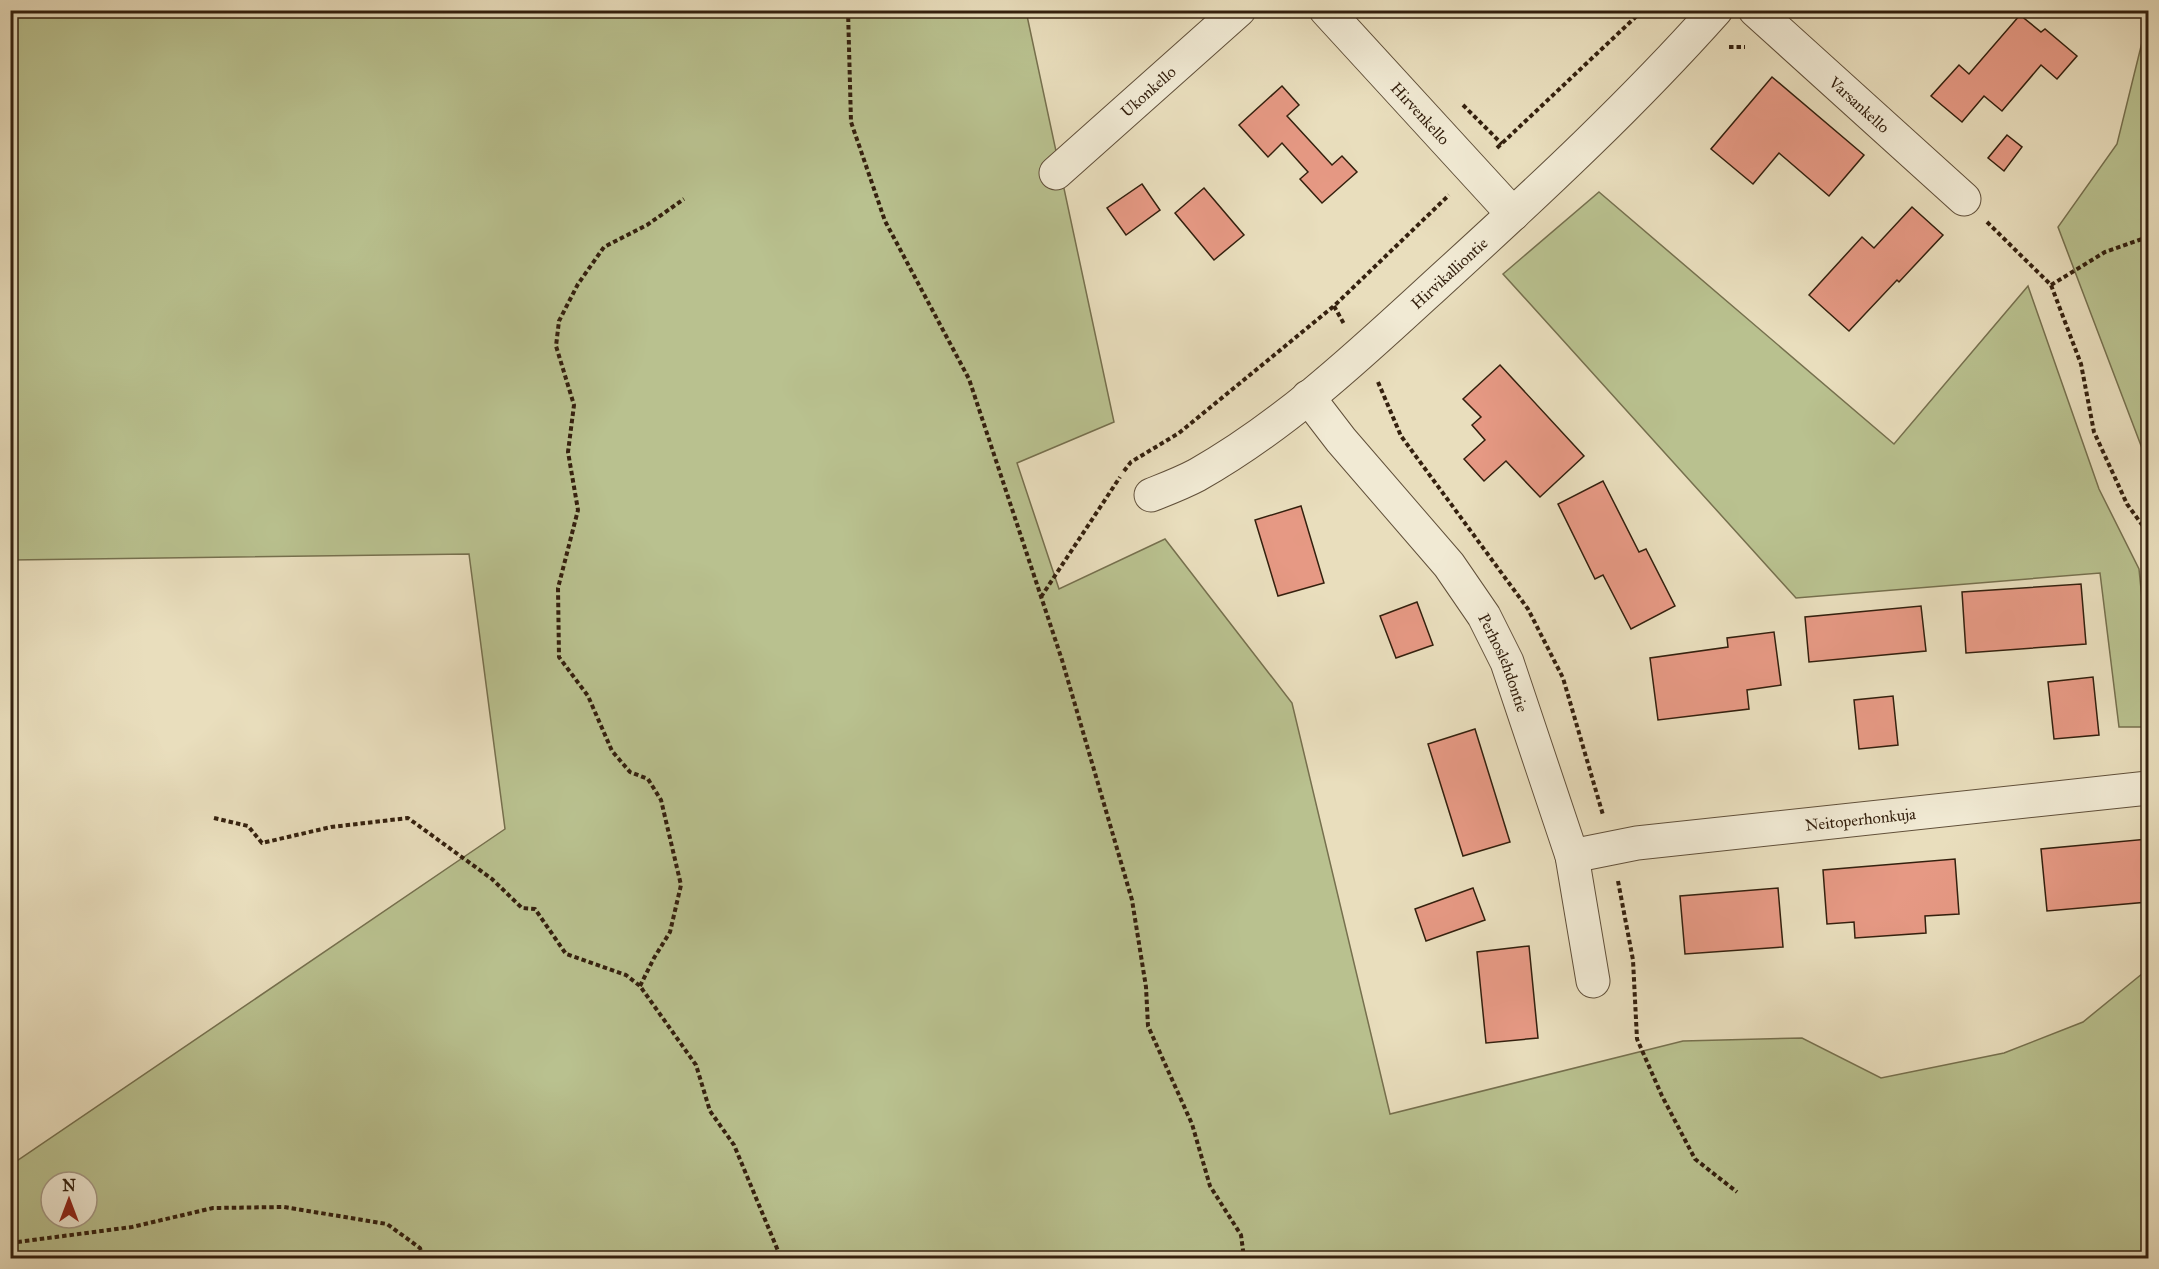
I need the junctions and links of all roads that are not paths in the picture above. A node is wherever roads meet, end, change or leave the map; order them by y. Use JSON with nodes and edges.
{"nodes":[{"id":1,"x":1239,"y":10,"type":"edge"},
{"id":2,"x":1326,"y":10,"type":"edge"},
{"id":3,"x":1716,"y":10,"type":"edge"},
{"id":4,"x":1755,"y":10,"type":"edge"},
{"id":5,"x":1056,"y":172,"type":"dead end"},
{"id":6,"x":1964,"y":199,"type":"road end"},
{"id":7,"x":1513,"y":214,"type":"junction"},
{"id":8,"x":1308,"y":397,"type":"junction"},
{"id":9,"x":1151,"y":495,"type":"dead end"},
{"id":10,"x":2148,"y":788,"type":"edge"},
{"id":11,"x":1572,"y":856,"type":"junction"},
{"id":12,"x":1593,"y":981,"type":"dead end"}],
"edges":[{"from":1,"to":5,"type":"street","name":"Ukonkello"},
{"from":2,"to":7,"type":"street","name":"Hirvenkello"},
{"from":3,"to":7,"type":"street","name":"Hirvikalliontie"},
{"from":4,"to":6,"type":"street","name":"Varsankello"},
{"from":7,"to":8,"type":"street","name":"Hirvikalliontie"},
{"from":8,"to":9,"type":"street","name":"Hirvikalliontie"},
{"from":8,"to":11,"type":"street","name":"Perhoslehdontie"},
{"from":10,"to":11,"type":"street","name":"Neitoperhonkuja"},
{"from":11,"to":12,"type":"street","name":"Perhoslehdontie"}]}
